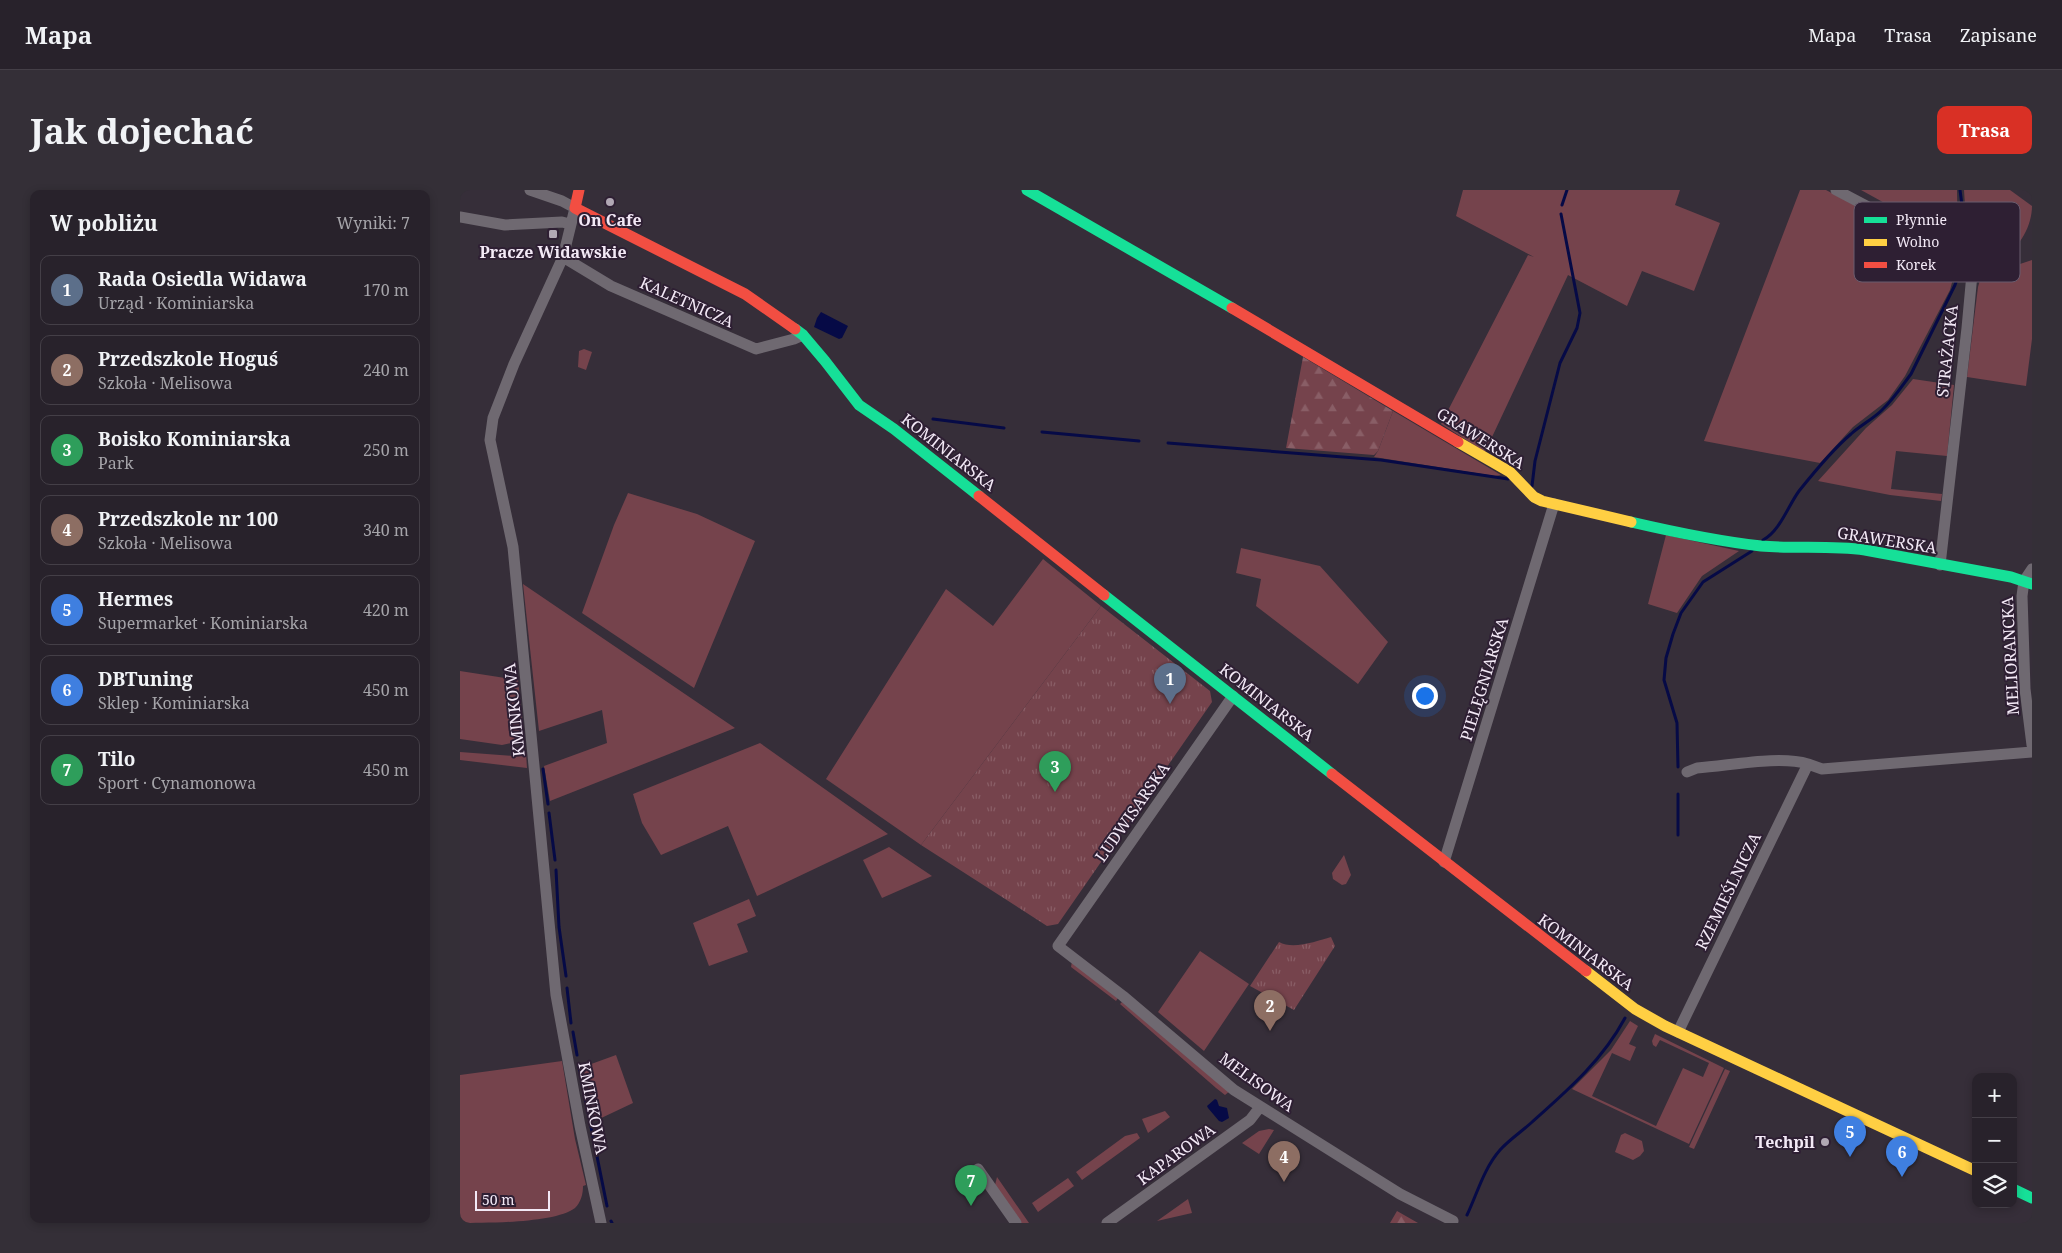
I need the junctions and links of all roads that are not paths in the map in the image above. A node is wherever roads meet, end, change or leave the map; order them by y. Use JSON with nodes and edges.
{"nodes":[{"id":1,"x":530,"y":190,"type":"edge"},
{"id":2,"x":579,"y":190,"type":"edge"},
{"id":3,"x":1027,"y":190,"type":"edge"},
{"id":4,"x":1836,"y":190,"type":"edge"},
{"id":5,"x":1859,"y":202,"type":"edge"},
{"id":6,"x":574,"y":208,"type":"junction"},
{"id":7,"x":460,"y":217,"type":"edge"},
{"id":8,"x":570,"y":224,"type":"junction"},
{"id":9,"x":566,"y":259,"type":"junction"},
{"id":10,"x":1971,"y":282,"type":"edge"},
{"id":11,"x":803,"y":335,"type":"junction"},
{"id":12,"x":1554,"y":504,"type":"junction"},
{"id":13,"x":1940,"y":565,"type":"junction"},
{"id":14,"x":2032,"y":568,"type":"edge"},
{"id":15,"x":2028,"y":583,"type":"edge"},
{"id":16,"x":1233,"y":696,"type":"junction"},
{"id":17,"x":2032,"y":745,"type":"edge"},
{"id":18,"x":2032,"y":752,"type":"edge"},
{"id":19,"x":1808,"y":764,"type":"junction"},
{"id":20,"x":1687,"y":772,"type":"dead end"},
{"id":21,"x":1444,"y":862,"type":"junction"},
{"id":22,"x":1058,"y":946,"type":"joint"},
{"id":23,"x":1678,"y":1032,"type":"junction"},
{"id":24,"x":1260,"y":1107,"type":"junction"},
{"id":25,"x":978,"y":1169,"type":"dead end"},
{"id":26,"x":1972,"y":1169,"type":"edge"},
{"id":27,"x":2017,"y":1191,"type":"edge"},
{"id":28,"x":2032,"y":1198,"type":"edge"},
{"id":29,"x":1453,"y":1221,"type":"dead end"},
{"id":30,"x":601,"y":1223,"type":"edge"},
{"id":31,"x":1016,"y":1223,"type":"edge"},
{"id":32,"x":1107,"y":1223,"type":"edge"}],
"edges":[{"from":1,"to":6,"type":"street"},
{"from":2,"to":6,"type":"street"},
{"from":3,"to":12,"type":"street","name":"GRAWERSKA"},
{"from":4,"to":5,"type":"street","name":"STRAŻACKA"},
{"from":6,"to":8,"type":"street","name":"KMINKOWA"},
{"from":6,"to":11,"type":"street","name":"KOMINIARSKA"},
{"from":7,"to":8,"type":"street"},
{"from":8,"to":9,"type":"street","name":"KMINKOWA"},
{"from":9,"to":11,"type":"street","name":"KALETNICZA"},
{"from":9,"to":30,"type":"street","name":"KMINKOWA"},
{"from":10,"to":13,"type":"street","name":"STRAŻACKA"},
{"from":11,"to":16,"type":"street","name":"KOMINIARSKA"},
{"from":12,"to":13,"type":"street","name":"GRAWERSKA"},
{"from":12,"to":21,"type":"street","name":"PIELĘGNIARSKA"},
{"from":13,"to":15,"type":"street","name":"GRAWERSKA"},
{"from":14,"to":15,"type":"street","name":"MELIORANCKA"},
{"from":15,"to":17,"type":"street","name":"MELIORANCKA"},
{"from":16,"to":21,"type":"street","name":"KOMINIARSKA"},
{"from":16,"to":22,"type":"street","name":"LUDWISARSKA"},
{"from":18,"to":19,"type":"street"},
{"from":19,"to":20,"type":"street"},
{"from":19,"to":23,"type":"street","name":"RZEMIEŚLNICZA"},
{"from":21,"to":23,"type":"street","name":"KOMINIARSKA"},
{"from":22,"to":24,"type":"street","name":"MELISOWA"},
{"from":23,"to":26,"type":"street","name":"KOMINIARSKA"},
{"from":24,"to":29,"type":"street","name":"MELISOWA"},
{"from":24,"to":32,"type":"street","name":"KAPAROWA"},
{"from":25,"to":31,"type":"street"},
{"from":27,"to":28,"type":"street"}]}
